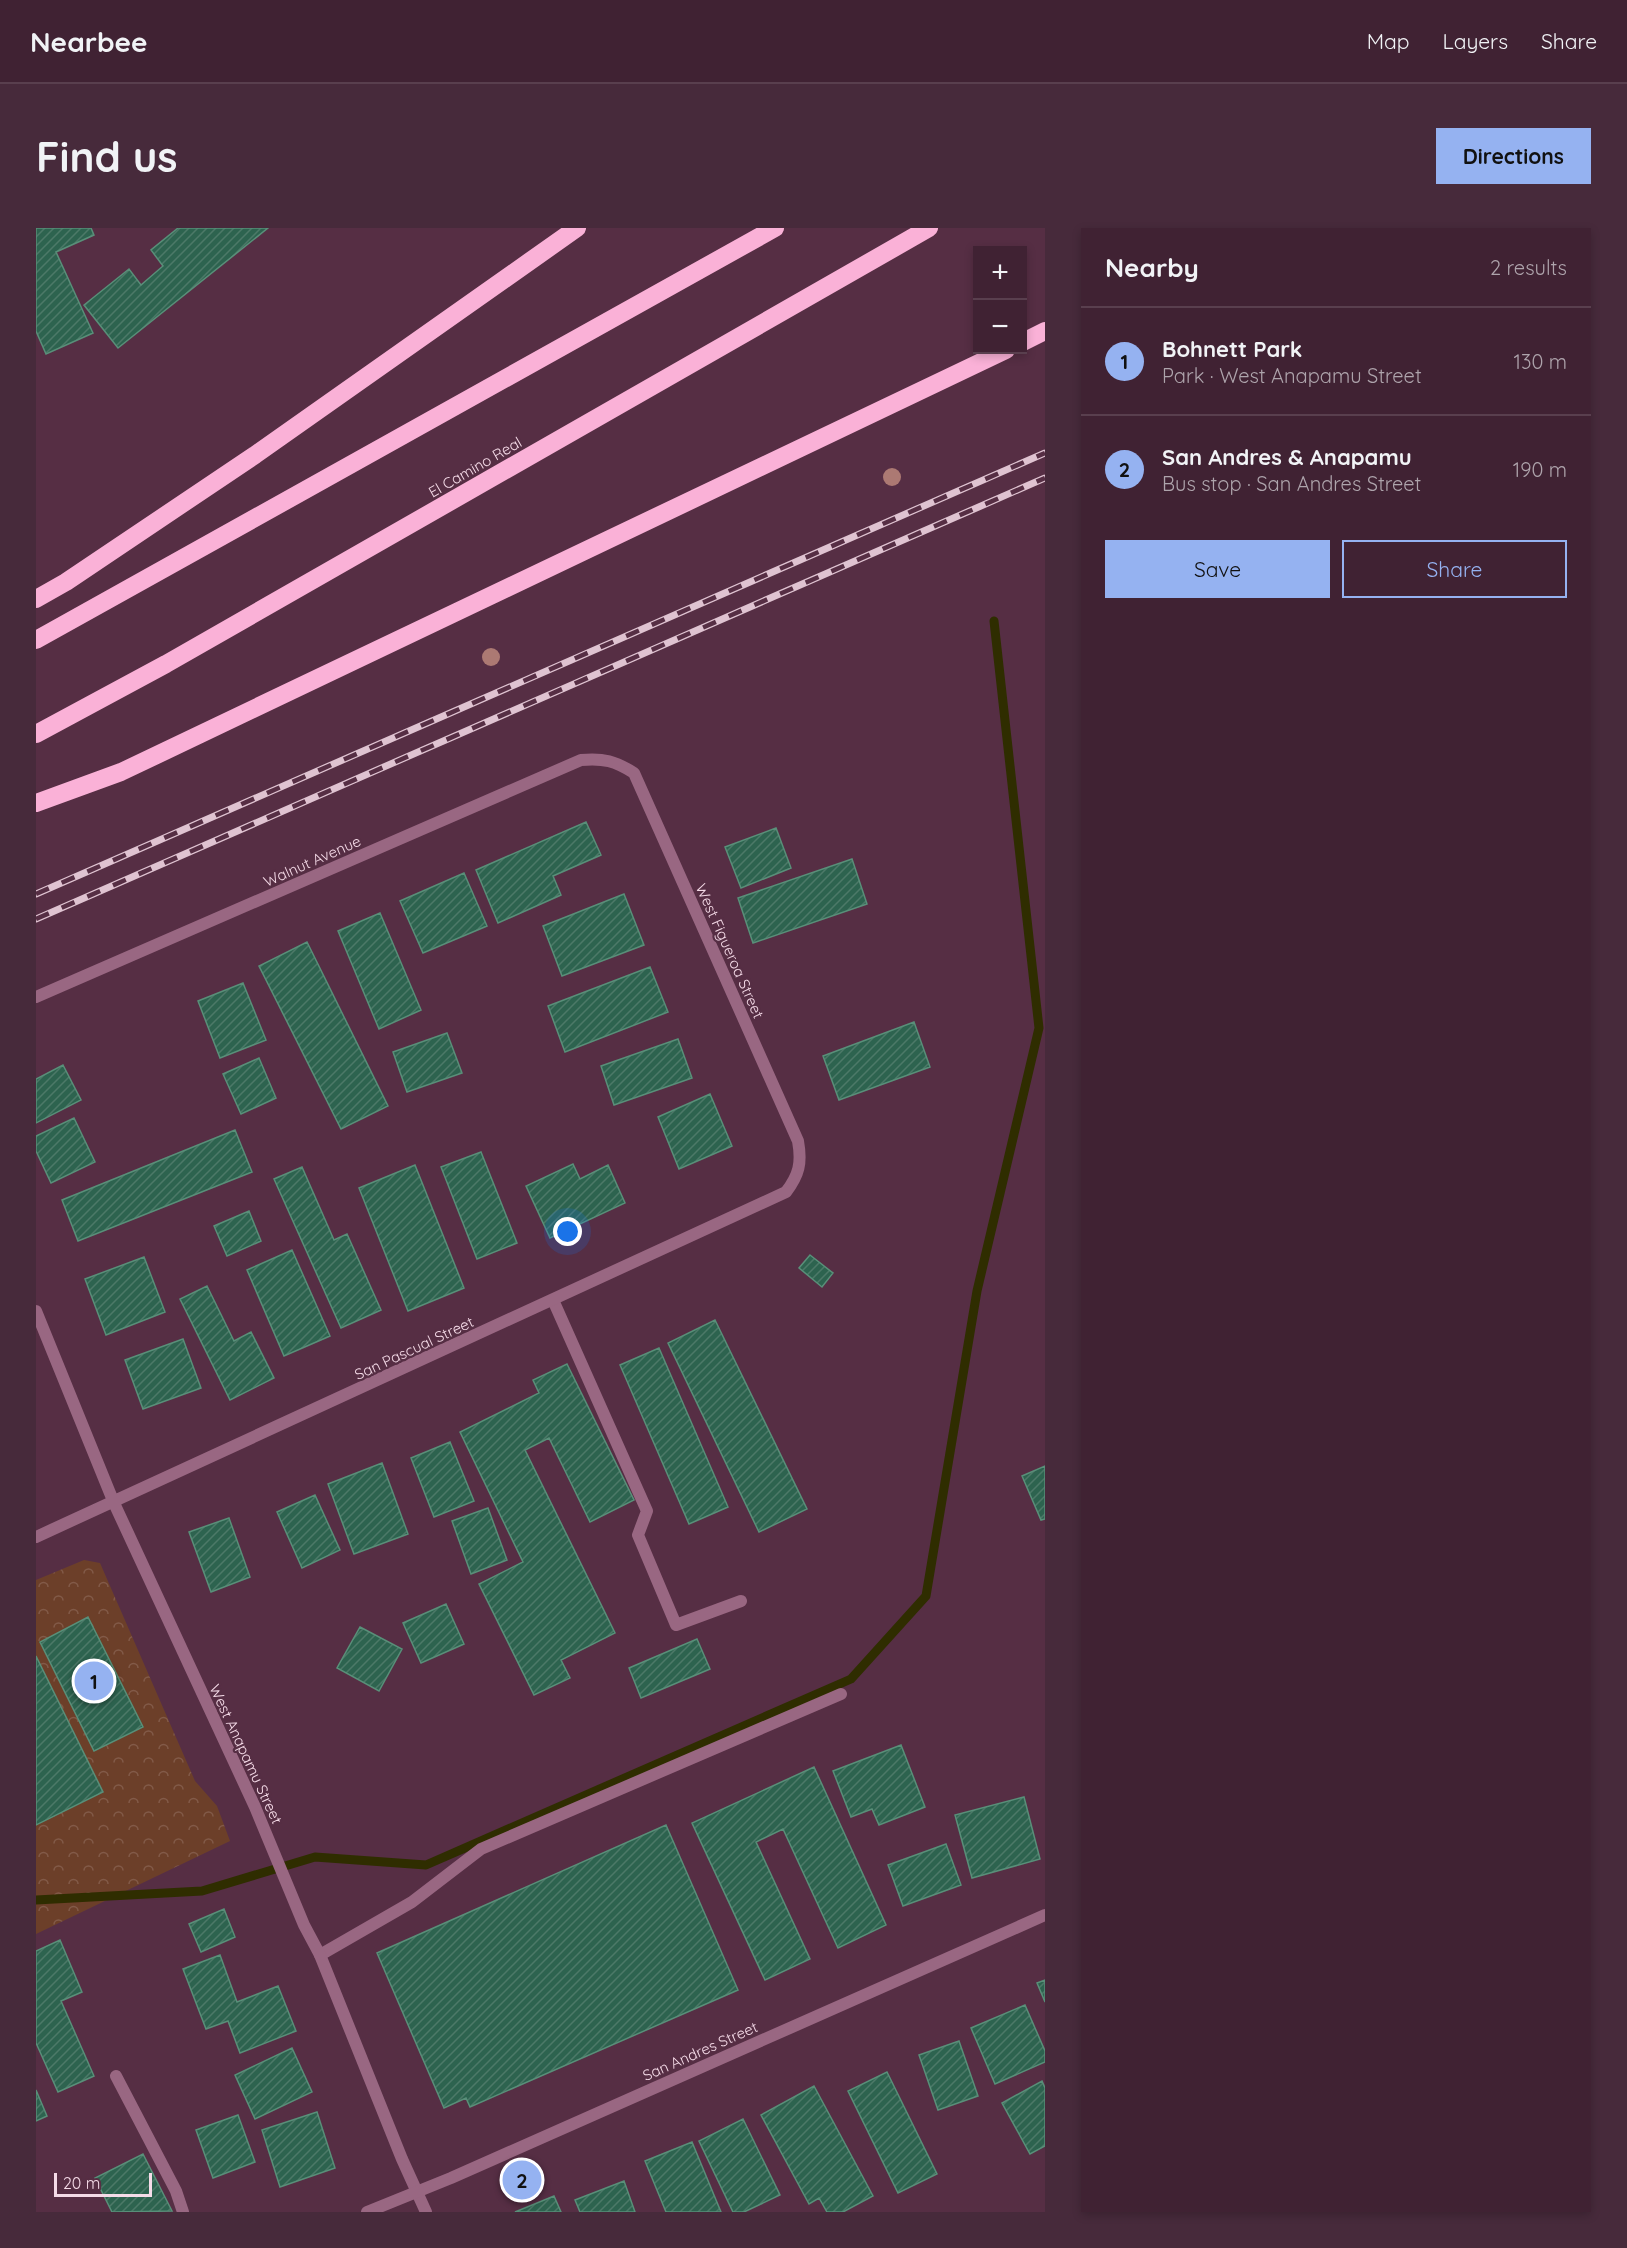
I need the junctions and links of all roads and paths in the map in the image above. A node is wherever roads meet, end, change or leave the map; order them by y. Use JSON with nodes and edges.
{"nodes":[{"id":1,"x":577,"y":228,"type":"edge"},
{"id":2,"x":775,"y":228,"type":"edge"},
{"id":3,"x":929,"y":228,"type":"edge"},
{"id":4,"x":1045,"y":331,"type":"edge"},
{"id":5,"x":1027,"y":340,"type":"edge"},
{"id":6,"x":998,"y":354,"type":"edge"},
{"id":7,"x":36,"y":599,"type":"edge"},
{"id":8,"x":36,"y":639,"type":"edge"},
{"id":9,"x":36,"y":734,"type":"edge"},
{"id":10,"x":601,"y":758,"type":"joint"},
{"id":11,"x":36,"y":803,"type":"edge"},
{"id":12,"x":36,"y":997,"type":"edge"},
{"id":13,"x":797,"y":1178,"type":"joint"},
{"id":14,"x":553,"y":1300,"type":"junction"},
{"id":15,"x":36,"y":1311,"type":"edge"},
{"id":16,"x":114,"y":1503,"type":"junction"},
{"id":17,"x":36,"y":1537,"type":"edge"},
{"id":18,"x":741,"y":1601,"type":"dead end"},
{"id":19,"x":841,"y":1694,"type":"dead end"},
{"id":20,"x":1045,"y":1915,"type":"edge"},
{"id":21,"x":320,"y":1955,"type":"junction"},
{"id":22,"x":116,"y":2076,"type":"dead end"},
{"id":23,"x":417,"y":2191,"type":"junction"},
{"id":24,"x":183,"y":2212,"type":"edge"},
{"id":25,"x":367,"y":2212,"type":"edge"},
{"id":26,"x":426,"y":2212,"type":"edge"}],
"edges":[{"from":1,"to":7,"type":"highway"},
{"from":2,"to":8,"type":"highway"},
{"from":3,"to":9,"type":"highway","name":"El Camino Real"},
{"from":4,"to":5,"type":"highway"},
{"from":6,"to":11,"type":"highway"},
{"from":10,"to":12,"type":"street","name":"Walnut Avenue"},
{"from":10,"to":13,"type":"street","name":"West Figueroa Street"},
{"from":13,"to":14,"type":"street","name":"San Pascual Street"},
{"from":14,"to":16,"type":"street","name":"San Pascual Street"},
{"from":14,"to":18,"type":"street"},
{"from":15,"to":16,"type":"street","name":"West Anapamu Street"},
{"from":16,"to":17,"type":"street","name":"San Pascual Street"},
{"from":16,"to":21,"type":"street","name":"West Anapamu Street"},
{"from":19,"to":21,"type":"street"},
{"from":20,"to":23,"type":"street","name":"San Andres Street"},
{"from":21,"to":23,"type":"street","name":"West Anapamu Street"},
{"from":22,"to":24,"type":"street"},
{"from":23,"to":25,"type":"street","name":"San Andres Street"},
{"from":23,"to":26,"type":"street","name":"West Anapamu Street"}]}
